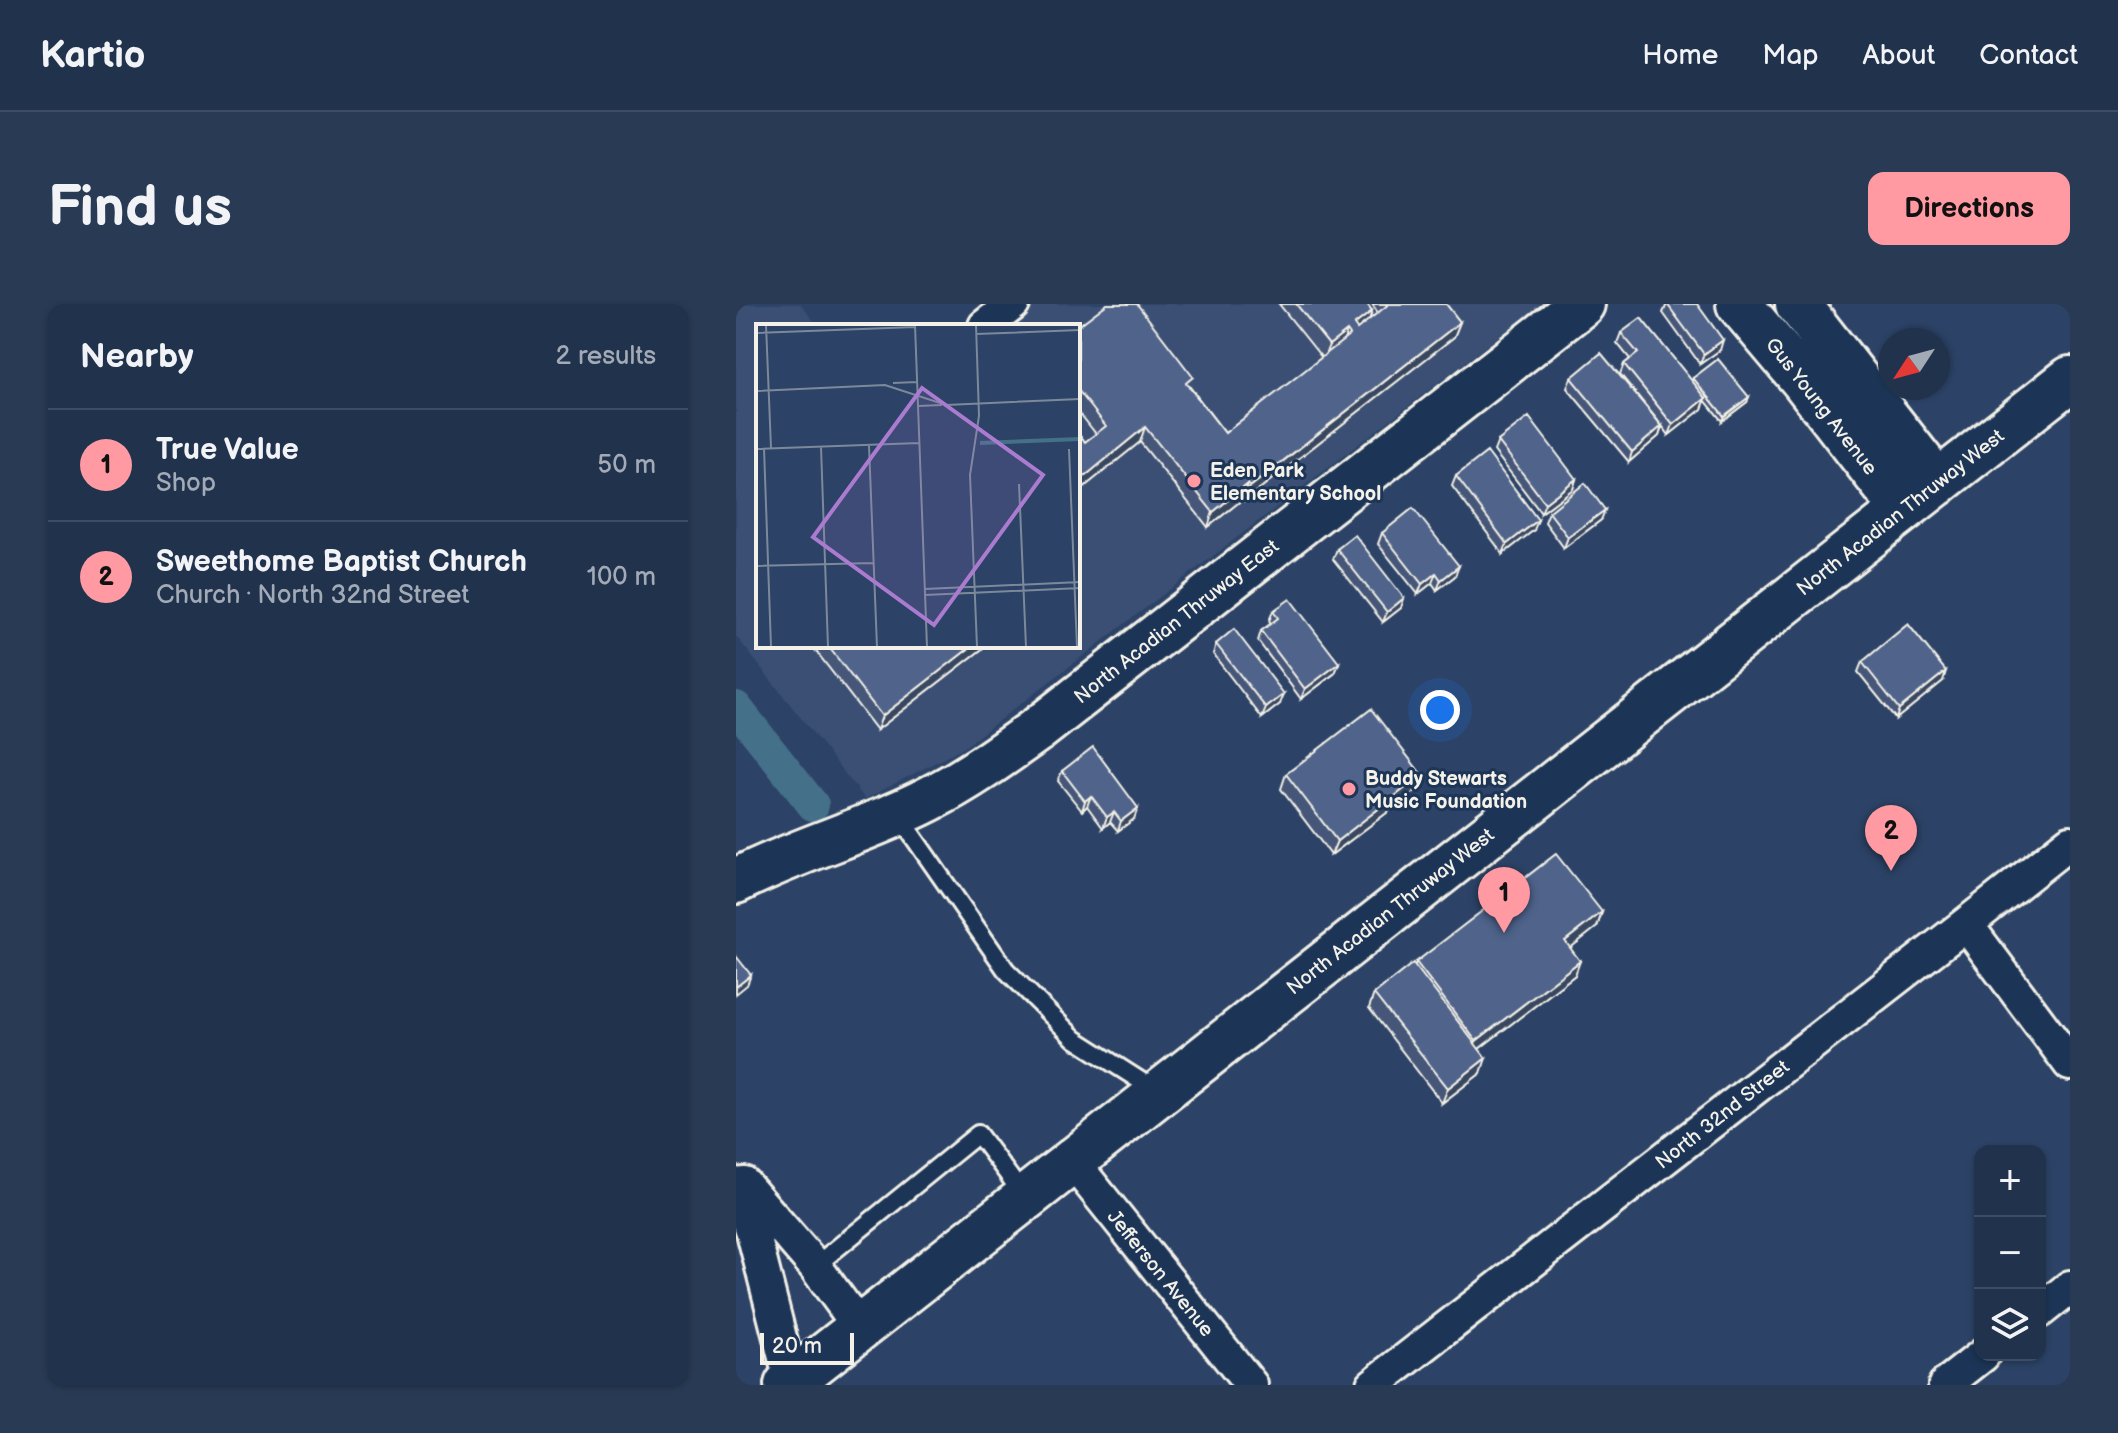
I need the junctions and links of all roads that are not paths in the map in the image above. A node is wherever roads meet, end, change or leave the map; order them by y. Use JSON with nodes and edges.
{"nodes":[{"id":1,"x":1013,"y":304,"type":"edge"},
{"id":2,"x":1582,"y":304,"type":"edge"},
{"id":3,"x":1739,"y":304,"type":"edge"},
{"id":4,"x":1798,"y":304,"type":"edge"},
{"id":5,"x":988,"y":324,"type":"edge"},
{"id":6,"x":2070,"y":379,"type":"edge"},
{"id":7,"x":1938,"y":483,"type":"junction"},
{"id":8,"x":1903,"y":509,"type":"junction"},
{"id":9,"x":897,"y":813,"type":"junction"},
{"id":10,"x":2070,"y":842,"type":"edge"},
{"id":11,"x":736,"y":881,"type":"edge"},
{"id":12,"x":1966,"y":924,"type":"junction"},
{"id":13,"x":2070,"y":1064,"type":"edge"},
{"id":14,"x":1160,"y":1092,"type":"junction"},
{"id":15,"x":1072,"y":1161,"type":"junction"},
{"id":16,"x":736,"y":1175,"type":"edge"},
{"id":17,"x":736,"y":1184,"type":"edge"},
{"id":18,"x":1026,"y":1198,"type":"junction"},
{"id":19,"x":815,"y":1266,"type":"junction"},
{"id":20,"x":2070,"y":1287,"type":"edge"},
{"id":21,"x":2046,"y":1306,"type":"edge"},
{"id":22,"x":860,"y":1328,"type":"junction"},
{"id":23,"x":1975,"y":1361,"type":"edge"},
{"id":24,"x":790,"y":1384,"type":"edge"},
{"id":25,"x":1251,"y":1385,"type":"edge"},
{"id":26,"x":1373,"y":1385,"type":"edge"},
{"id":27,"x":1945,"y":1385,"type":"edge"}],
"edges":[{"from":1,"to":5,"type":"street"},
{"from":2,"to":9,"type":"street","name":"North Acadian Thruway East"},
{"from":3,"to":8,"type":"street","name":"Gus Young Avenue"},
{"from":4,"to":7,"type":"street"},
{"from":6,"to":7,"type":"street","name":"North Acadian Thruway West"},
{"from":7,"to":8,"type":"street","name":"North Acadian Thruway West"},
{"from":8,"to":14,"type":"street","name":"North Acadian Thruway West"},
{"from":9,"to":11,"type":"street","name":"North Acadian Thruway East"},
{"from":9,"to":14,"type":"lane"},
{"from":10,"to":12,"type":"street","name":"North 32nd Street"},
{"from":12,"to":13,"type":"street"},
{"from":12,"to":26,"type":"street","name":"North 32nd Street"},
{"from":14,"to":15,"type":"street","name":"North Acadian Thruway West"},
{"from":15,"to":18,"type":"street","name":"North Acadian Thruway West"},
{"from":15,"to":25,"type":"street","name":"Jefferson Avenue"},
{"from":16,"to":19,"type":"street"},
{"from":17,"to":24,"type":"street"},
{"from":18,"to":19,"type":"lane"},
{"from":18,"to":22,"type":"street","name":"North Acadian Thruway West"},
{"from":19,"to":22,"type":"street"},
{"from":20,"to":21,"type":"street"},
{"from":22,"to":24,"type":"street","name":"North Acadian Thruway West"},
{"from":23,"to":27,"type":"street"}]}
